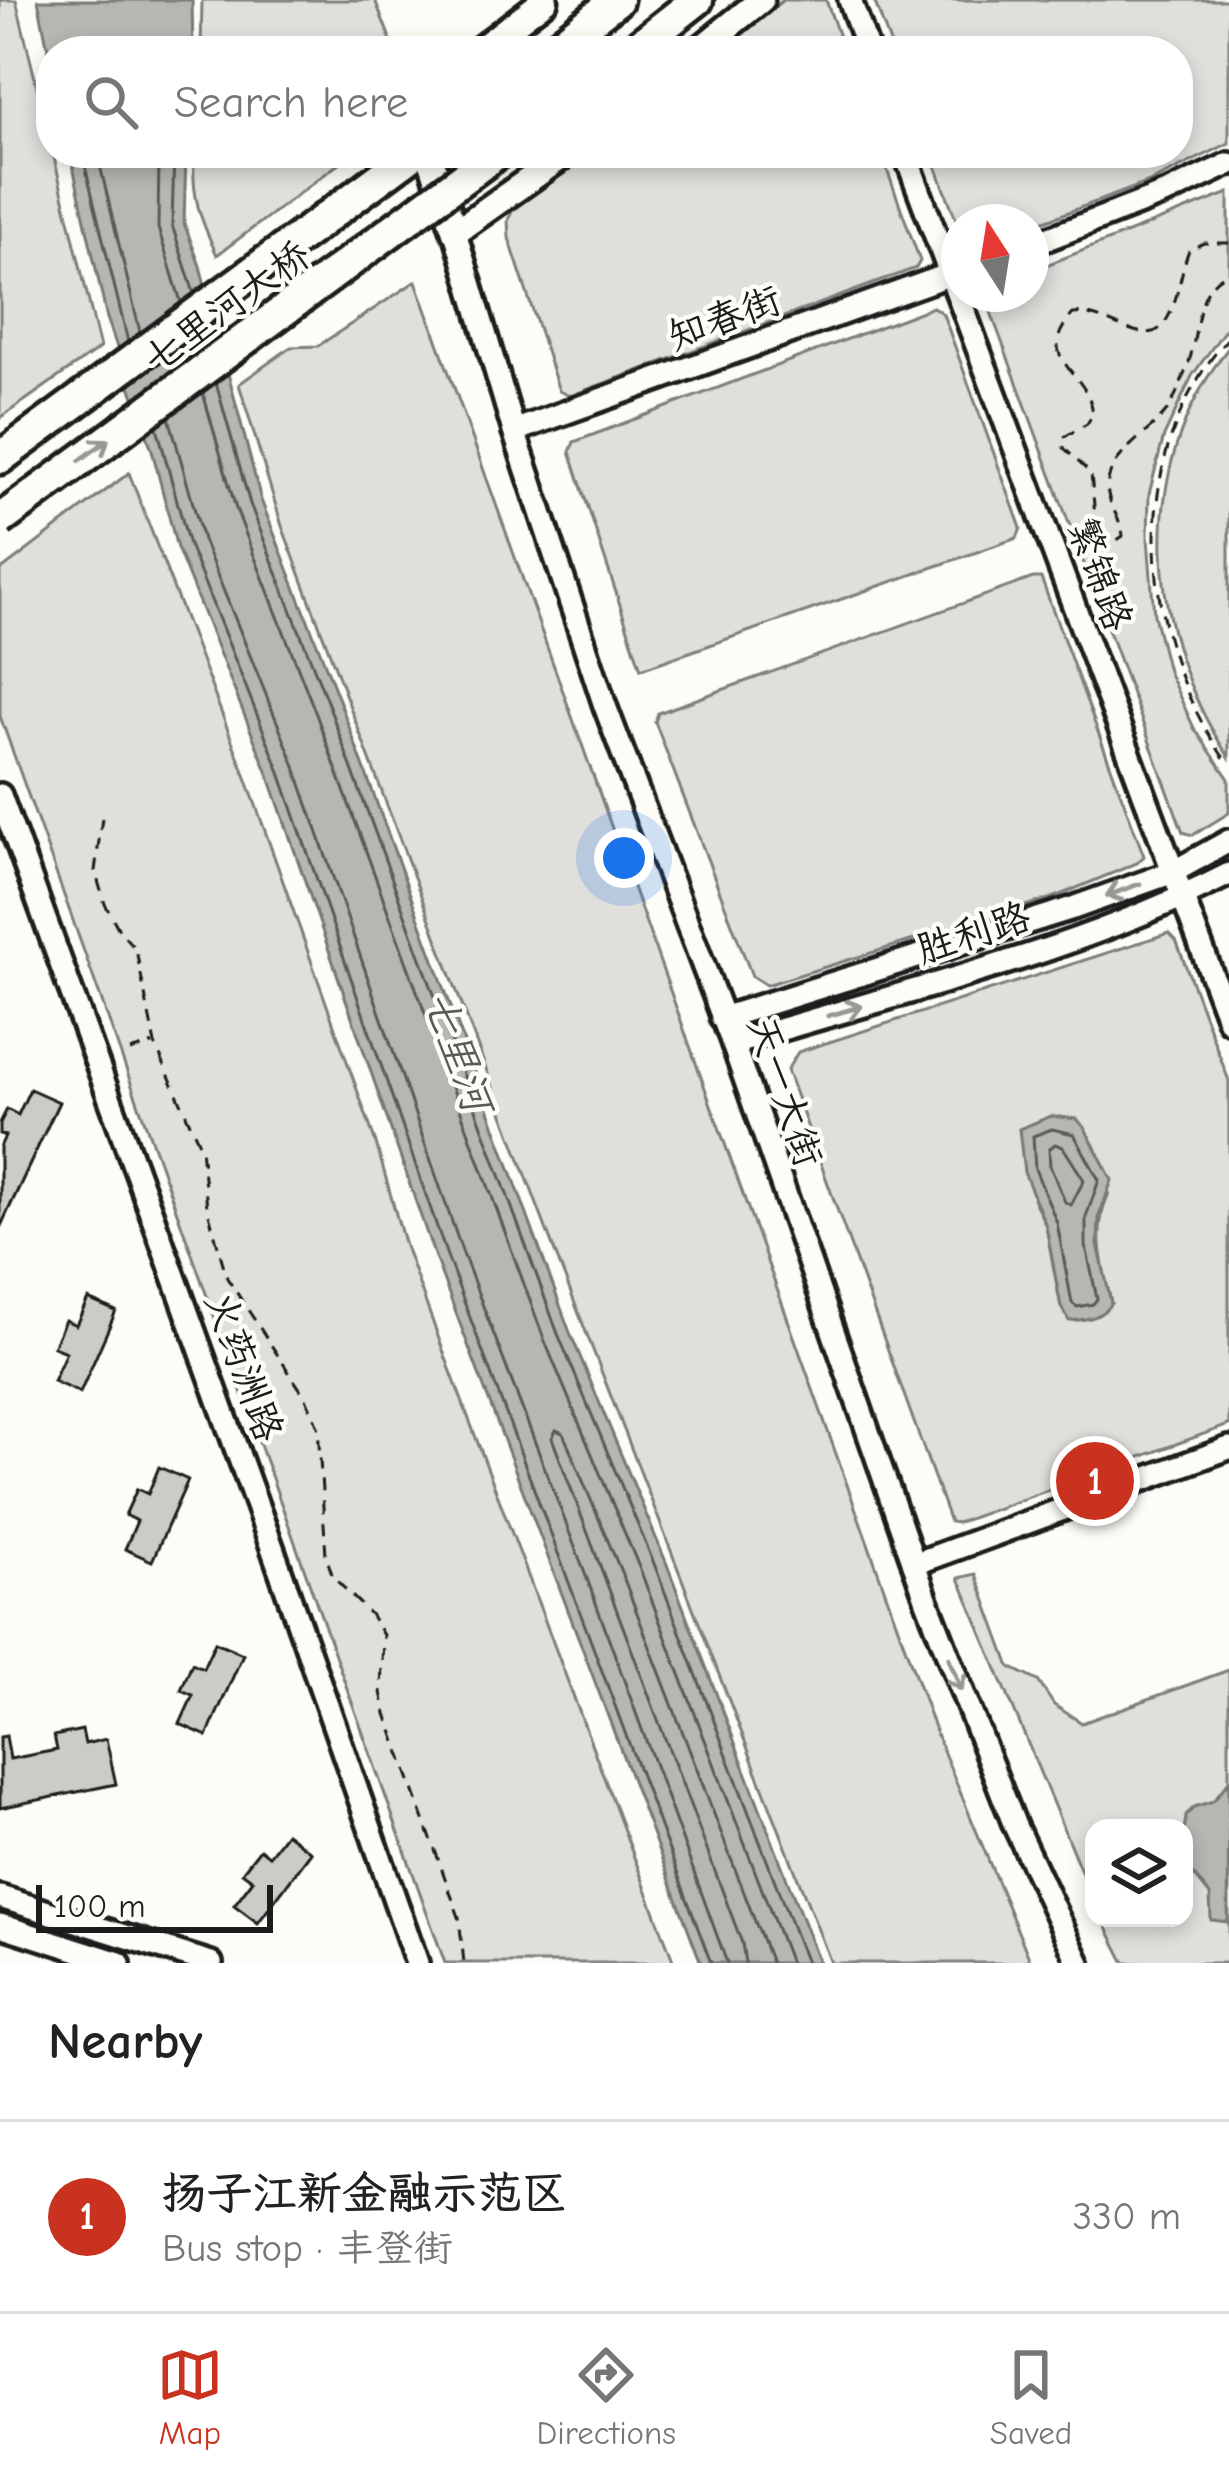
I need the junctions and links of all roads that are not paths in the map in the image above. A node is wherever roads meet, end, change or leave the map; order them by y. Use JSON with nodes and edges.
{"nodes":[{"id":1,"x":545,"y":0,"type":"edge"},
{"id":2,"x":617,"y":0,"type":"edge"},
{"id":3,"x":698,"y":0,"type":"edge"},
{"id":4,"x":761,"y":0,"type":"edge"},
{"id":5,"x":850,"y":0,"type":"edge"},
{"id":6,"x":498,"y":36,"type":"edge"},
{"id":7,"x":570,"y":36,"type":"edge"},
{"id":8,"x":651,"y":36,"type":"edge"},
{"id":9,"x":717,"y":36,"type":"edge"},
{"id":10,"x":863,"y":36,"type":"edge"},
{"id":11,"x":1229,"y":164,"type":"edge"},
{"id":12,"x":394,"y":168,"type":"edge"},
{"id":13,"x":434,"y":168,"type":"edge"},
{"id":14,"x":477,"y":168,"type":"edge"},
{"id":15,"x":546,"y":168,"type":"edge"},
{"id":16,"x":911,"y":168,"type":"edge"},
{"id":17,"x":455,"y":232,"type":"junction"},
{"id":18,"x":1049,"y":238,"type":"edge"},
{"id":19,"x":941,"y":241,"type":"edge"},
{"id":20,"x":941,"y":278,"type":"edge"},
{"id":21,"x":968,"y":312,"type":"edge"},
{"id":22,"x":514,"y":431,"type":"junction"},
{"id":23,"x":0,"y":458,"type":"edge"},
{"id":24,"x":0,"y":520,"type":"edge"},
{"id":25,"x":0,"y":795,"type":"edge"},
{"id":26,"x":1229,"y":841,"type":"edge"},
{"id":27,"x":1173,"y":872,"type":"junction"},
{"id":28,"x":1229,"y":874,"type":"edge"},
{"id":29,"x":1183,"y":898,"type":"junction"},
{"id":30,"x":722,"y":1018,"type":"junction"},
{"id":31,"x":1229,"y":1021,"type":"edge"},
{"id":32,"x":733,"y":1044,"type":"junction"},
{"id":33,"x":1229,"y":1448,"type":"edge"},
{"id":34,"x":914,"y":1564,"type":"junction"},
{"id":35,"x":0,"y":1898,"type":"edge"},
{"id":36,"x":397,"y":1906,"type":"junction"},
{"id":37,"x":0,"y":1924,"type":"edge"},
{"id":38,"x":119,"y":1963,"type":"edge"},
{"id":39,"x":212,"y":1963,"type":"edge"},
{"id":40,"x":397,"y":1963,"type":"edge"},
{"id":41,"x":416,"y":1963,"type":"edge"},
{"id":42,"x":1078,"y":1963,"type":"edge"}],
"edges":[{"from":1,"to":6,"type":"main road"},
{"from":2,"to":7,"type":"highway"},
{"from":3,"to":8,"type":"highway"},
{"from":4,"to":9,"type":"main road"},
{"from":5,"to":10,"type":"street"},
{"from":11,"to":18,"type":"street"},
{"from":12,"to":23,"type":"highway","name":"七里河大桥"},
{"from":13,"to":17,"type":"main road"},
{"from":24,"to":14,"type":"highway","name":"七里河大桥","one_way":true,"bridge":true},
{"from":15,"to":17,"type":"main road"},
{"from":16,"to":19,"type":"street","name":"繁锦路"},
{"from":17,"to":22,"type":"street","name":"天一大街"},
{"from":20,"to":22,"type":"street","name":"知春街"},
{"from":21,"to":27,"type":"street","name":"繁锦路"},
{"from":22,"to":30,"type":"street","name":"天一大街"},
{"from":25,"to":36,"type":"street","name":"火药洲路"},
{"from":26,"to":27,"type":"street"},
{"from":27,"to":29,"type":"street","name":"繁锦路"},
{"from":27,"to":30,"type":"street","one_way":true},
{"from":28,"to":29,"type":"street","name":"胜利路"},
{"from":29,"to":31,"type":"street","name":"繁锦路"},
{"from":32,"to":29,"type":"street","name":"胜利路","one_way":true},
{"from":30,"to":32,"type":"street","name":"天一大街"},
{"from":32,"to":34,"type":"street","name":"天一大街"},
{"from":33,"to":34,"type":"street"},
{"from":34,"to":42,"type":"street","name":"天一大街","one_way":true},
{"from":35,"to":39,"type":"street"},
{"from":36,"to":40,"type":"street"},
{"from":36,"to":41,"type":"street","name":"火药洲路"},
{"from":37,"to":38,"type":"street"}]}
